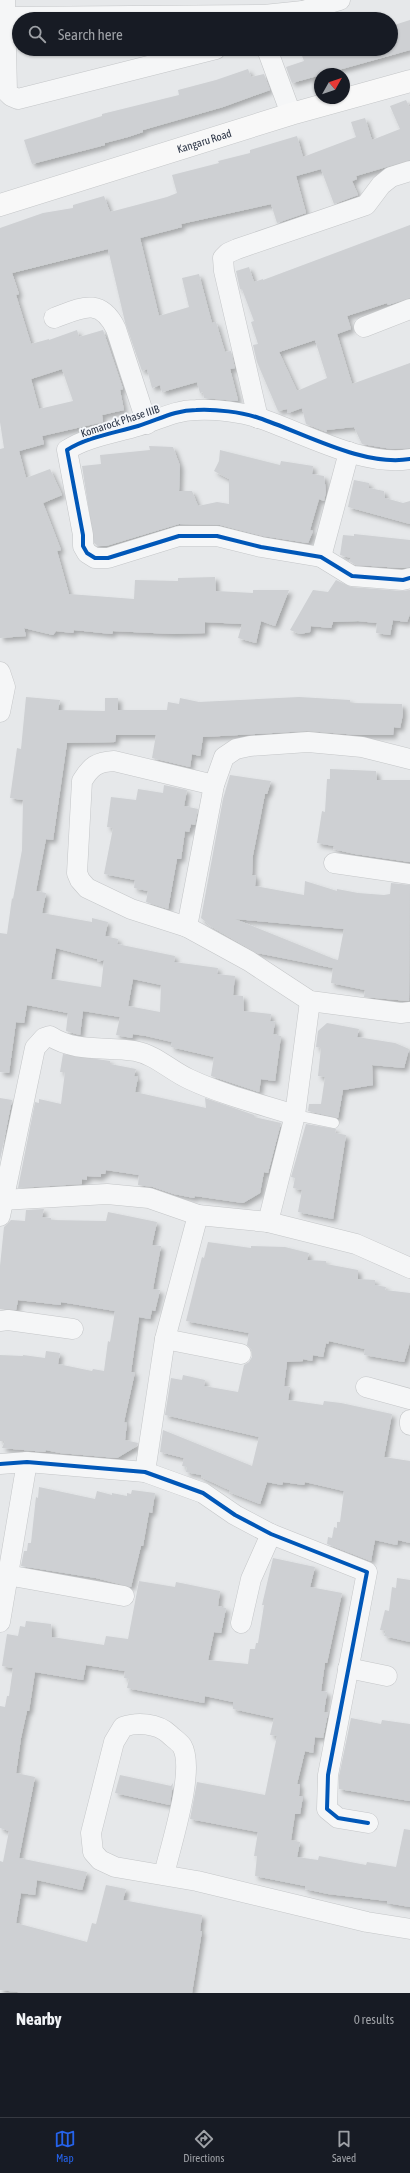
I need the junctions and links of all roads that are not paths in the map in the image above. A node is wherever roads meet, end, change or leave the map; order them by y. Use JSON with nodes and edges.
{"nodes":[{"id":1,"x":340,"y":0,"type":"edge"},
{"id":2,"x":5,"y":8,"type":"edge"},
{"id":3,"x":120,"y":12,"type":"edge"},
{"id":4,"x":306,"y":12,"type":"edge"},
{"id":5,"x":188,"y":56,"type":"edge"},
{"id":6,"x":270,"y":56,"type":"edge"},
{"id":7,"x":410,"y":82,"type":"edge"},
{"id":8,"x":291,"y":114,"type":"junction"},
{"id":9,"x":410,"y":171,"type":"edge"},
{"id":10,"x":0,"y":205,"type":"edge"},
{"id":11,"x":410,"y":309,"type":"edge"},
{"id":12,"x":54,"y":318,"type":"dead end"},
{"id":13,"x":364,"y":327,"type":"dead end"},
{"id":14,"x":258,"y":418,"type":"junction"},
{"id":15,"x":147,"y":424,"type":"junction"},
{"id":16,"x":349,"y":452,"type":"junction"},
{"id":17,"x":410,"y":459,"type":"edge"},
{"id":18,"x":321,"y":557,"type":"junction"},
{"id":19,"x":410,"y":578,"type":"edge"},
{"id":20,"x":0,"y":672,"type":"edge"},
{"id":21,"x":0,"y":712,"type":"edge"},
{"id":22,"x":410,"y":759,"type":"edge"},
{"id":23,"x":214,"y":785,"type":"junction"},
{"id":24,"x":334,"y":863,"type":"dead end"},
{"id":25,"x":410,"y":874,"type":"edge"},
{"id":26,"x":186,"y":927,"type":"junction"},
{"id":27,"x":310,"y":1001,"type":"junction"},
{"id":28,"x":410,"y":1012,"type":"edge"},
{"id":29,"x":295,"y":1115,"type":"junction"},
{"id":30,"x":334,"y":1123,"type":"dead end"},
{"id":31,"x":1,"y":1208,"type":"edge"},
{"id":32,"x":198,"y":1215,"type":"junction"},
{"id":33,"x":268,"y":1222,"type":"junction"},
{"id":34,"x":410,"y":1268,"type":"edge"},
{"id":35,"x":0,"y":1321,"type":"edge"},
{"id":36,"x":73,"y":1329,"type":"dead end"},
{"id":37,"x":165,"y":1339,"type":"junction"},
{"id":38,"x":241,"y":1354,"type":"dead end"},
{"id":39,"x":366,"y":1387,"type":"dead end"},
{"id":40,"x":410,"y":1399,"type":"edge"},
{"id":41,"x":410,"y":1420,"type":"edge"},
{"id":42,"x":410,"y":1425,"type":"edge"},
{"id":43,"x":27,"y":1462,"type":"junction"},
{"id":44,"x":0,"y":1464,"type":"edge"},
{"id":45,"x":145,"y":1472,"type":"junction"},
{"id":46,"x":271,"y":1534,"type":"junction"},
{"id":47,"x":8,"y":1575,"type":"junction"},
{"id":48,"x":2,"y":1596,"type":"edge"},
{"id":49,"x":124,"y":1596,"type":"dead end"},
{"id":50,"x":0,"y":1622,"type":"edge"},
{"id":51,"x":241,"y":1623,"type":"dead end"},
{"id":52,"x":348,"y":1668,"type":"junction"},
{"id":53,"x":387,"y":1676,"type":"dead end"},
{"id":54,"x":368,"y":1823,"type":"dead end"},
{"id":55,"x":164,"y":1875,"type":"junction"},
{"id":56,"x":410,"y":1929,"type":"edge"}],
"edges":[{"from":1,"to":4,"type":"street"},
{"from":2,"to":3,"type":"street"},
{"from":2,"to":5,"type":"street"},
{"from":6,"to":8,"type":"street"},
{"from":7,"to":8,"type":"street","name":"Kangaru Road"},
{"from":8,"to":10,"type":"street","name":"Kangaru Road"},
{"from":9,"to":14,"type":"street"},
{"from":11,"to":13,"type":"street"},
{"from":12,"to":15,"type":"street"},
{"from":14,"to":15,"type":"street","name":"Komarock Phase IIIB"},
{"from":14,"to":16,"type":"street","name":"Komarock Phase IIIB"},
{"from":15,"to":18,"type":"street","name":"Komarock Phase IIIB"},
{"from":16,"to":17,"type":"street","name":"Komarock Phase IIIB"},
{"from":16,"to":18,"type":"street"},
{"from":18,"to":19,"type":"street","name":"Komarock Phase IIIB"},
{"from":20,"to":21,"type":"street"},
{"from":22,"to":23,"type":"street"},
{"from":23,"to":26,"type":"street"},
{"from":23,"to":26,"type":"street"},
{"from":24,"to":25,"type":"street"},
{"from":26,"to":27,"type":"street"},
{"from":27,"to":28,"type":"street"},
{"from":27,"to":29,"type":"street"},
{"from":29,"to":30,"type":"lane"},
{"from":29,"to":31,"type":"street"},
{"from":29,"to":33,"type":"street"},
{"from":31,"to":32,"type":"street"},
{"from":32,"to":33,"type":"street"},
{"from":32,"to":37,"type":"street"},
{"from":33,"to":34,"type":"street"},
{"from":35,"to":36,"type":"street"},
{"from":37,"to":38,"type":"street"},
{"from":37,"to":45,"type":"street"},
{"from":39,"to":40,"type":"street"},
{"from":41,"to":42,"type":"street"},
{"from":43,"to":44,"type":"street"},
{"from":43,"to":45,"type":"street"},
{"from":43,"to":47,"type":"street"},
{"from":45,"to":46,"type":"street"},
{"from":46,"to":51,"type":"street"},
{"from":46,"to":52,"type":"street"},
{"from":47,"to":48,"type":"street"},
{"from":47,"to":49,"type":"street"},
{"from":48,"to":50,"type":"street"},
{"from":52,"to":53,"type":"street"},
{"from":52,"to":54,"type":"street"},
{"from":55,"to":55,"type":"street"},
{"from":55,"to":56,"type":"street"}]}
